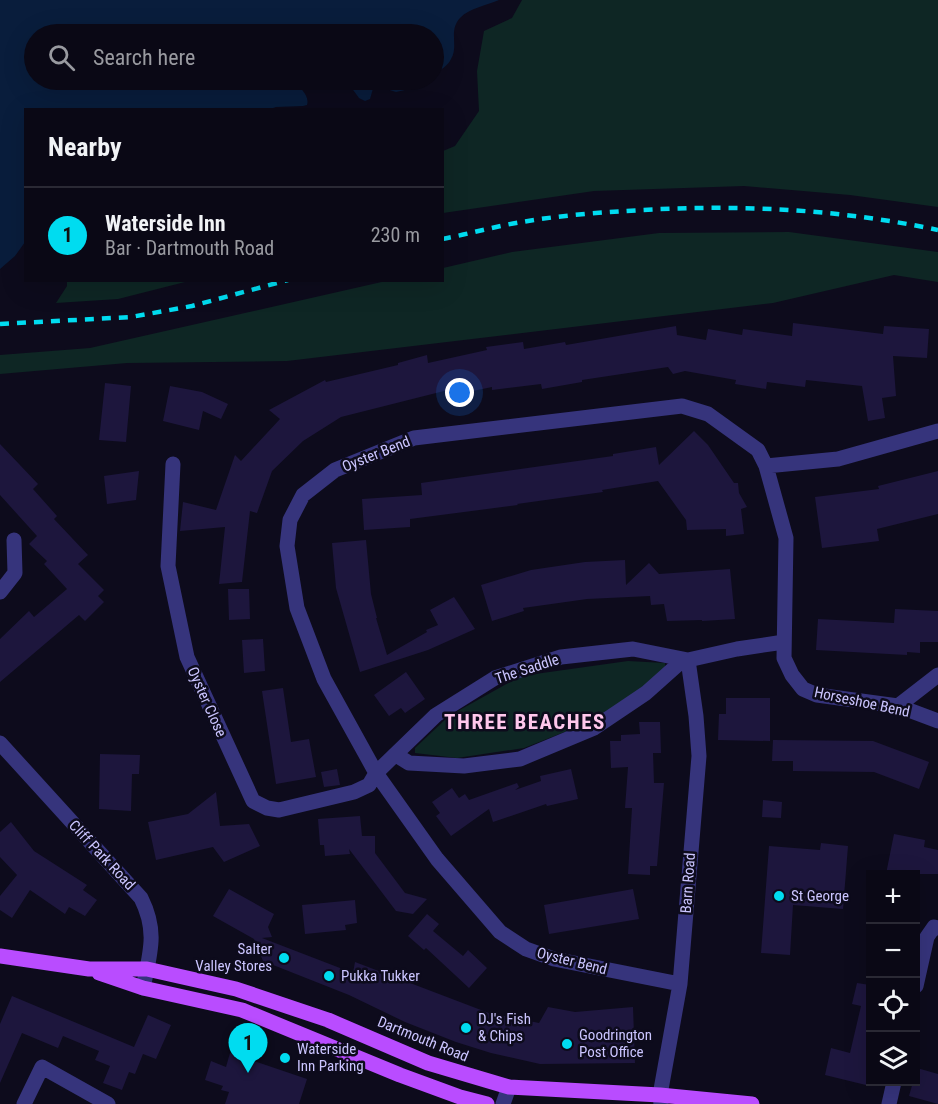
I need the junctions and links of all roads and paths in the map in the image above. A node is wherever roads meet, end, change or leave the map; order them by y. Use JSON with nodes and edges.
{"nodes":[{"id":1,"x":938,"y":431,"type":"edge"},
{"id":2,"x":173,"y":464,"type":"dead end"},
{"id":3,"x":766,"y":466,"type":"junction"},
{"id":4,"x":14,"y":540,"type":"dead end"},
{"id":5,"x":0,"y":591,"type":"edge"},
{"id":6,"x":784,"y":642,"type":"junction"},
{"id":7,"x":686,"y":660,"type":"junction"},
{"id":8,"x":938,"y":675,"type":"edge"},
{"id":9,"x":898,"y":706,"type":"junction"},
{"id":10,"x":938,"y":721,"type":"edge"},
{"id":11,"x":0,"y":743,"type":"edge"},
{"id":12,"x":396,"y":755,"type":"junction"},
{"id":13,"x":376,"y":773,"type":"junction"},
{"id":14,"x":938,"y":928,"type":"edge"},
{"id":15,"x":0,"y":956,"type":"edge"},
{"id":16,"x":89,"y":969,"type":"junction"},
{"id":17,"x":147,"y":969,"type":"junction"},
{"id":18,"x":917,"y":978,"type":"edge"},
{"id":19,"x":680,"y":984,"type":"junction"},
{"id":20,"x":143,"y":988,"type":"junction"},
{"id":21,"x":893,"y":1086,"type":"edge"},
{"id":22,"x":509,"y":1087,"type":"junction"},
{"id":23,"x":661,"y":1100,"type":"edge"},
{"id":24,"x":24,"y":1104,"type":"edge"},
{"id":25,"x":108,"y":1104,"type":"edge"},
{"id":26,"x":487,"y":1104,"type":"edge"},
{"id":27,"x":502,"y":1104,"type":"edge"},
{"id":28,"x":752,"y":1104,"type":"edge"},
{"id":29,"x":889,"y":1104,"type":"edge"}],
"edges":[{"from":1,"to":3,"type":"street"},
{"from":2,"to":13,"type":"street","name":"Oyster Close"},
{"from":3,"to":6,"type":"street","name":"Oyster Bend"},
{"from":3,"to":13,"type":"street","name":"Oyster Bend"},
{"from":4,"to":5,"type":"street"},
{"from":6,"to":7,"type":"street","name":"The Saddle"},
{"from":6,"to":9,"type":"street","name":"Horseshoe Bend"},
{"from":7,"to":12,"type":"street","name":"The Saddle"},
{"from":7,"to":12,"type":"street","name":"The Saddle"},
{"from":7,"to":19,"type":"street","name":"Barn Road"},
{"from":8,"to":9,"type":"street"},
{"from":9,"to":10,"type":"street","name":"Horseshoe Bend"},
{"from":11,"to":17,"type":"street","name":"Cliff Park Road"},
{"from":12,"to":13,"type":"street","name":"The Saddle"},
{"from":13,"to":19,"type":"street","name":"Oyster Bend"},
{"from":14,"to":18,"type":"street"},
{"from":15,"to":16,"type":"main road","name":"Dartmouth Road"},
{"from":16,"to":17,"type":"main road","name":"Dartmouth Road"},
{"from":16,"to":20,"type":"main road","name":"Dartmouth Road"},
{"from":17,"to":20,"type":"street","name":"Cliff Park Road"},
{"from":17,"to":22,"type":"main road","name":"Dartmouth Road"},
{"from":19,"to":23,"type":"street","name":"Barn Road"},
{"from":20,"to":26,"type":"main road","name":"Dartmouth Road"},
{"from":21,"to":29,"type":"street"},
{"from":22,"to":23,"type":"main road","name":"Dartmouth Road"},
{"from":22,"to":27,"type":"street"},
{"from":23,"to":28,"type":"main road","name":"Dartmouth Road"},
{"from":24,"to":25,"type":"street"}]}
